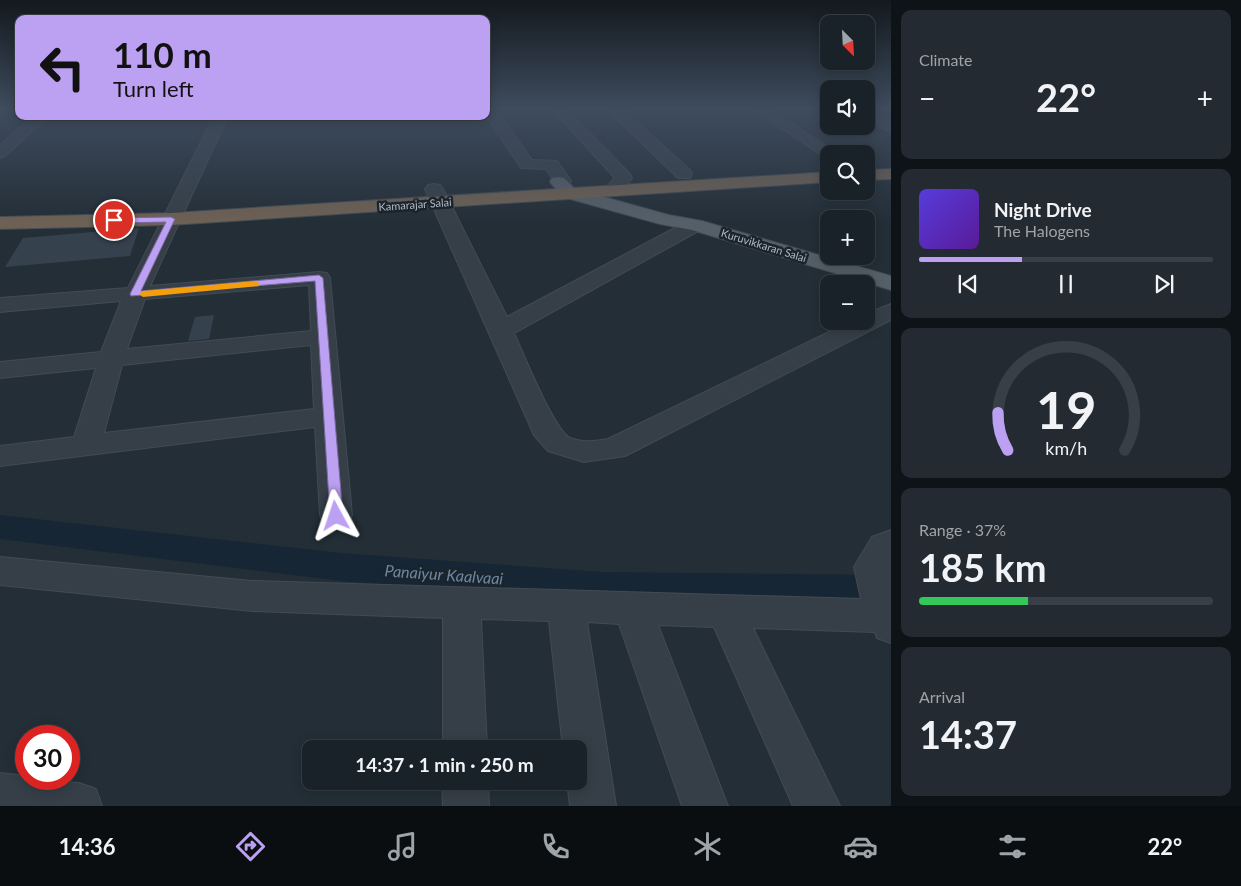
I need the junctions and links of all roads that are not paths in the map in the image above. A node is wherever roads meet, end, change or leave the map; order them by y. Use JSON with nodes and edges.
{"nodes":[{"id":1,"x":206,"y":147,"type":"edge"},
{"id":2,"x":514,"y":147,"type":"edge"},
{"id":3,"x":589,"y":147,"type":"edge"},
{"id":4,"x":655,"y":147,"type":"edge"},
{"id":5,"x":891,"y":163,"type":"edge"},
{"id":6,"x":875,"y":164,"type":"edge"},
{"id":7,"x":820,"y":166,"type":"edge"},
{"id":8,"x":684,"y":174,"type":"junction"},
{"id":9,"x":891,"y":174,"type":"edge"},
{"id":10,"x":875,"y":175,"type":"edge"},
{"id":11,"x":820,"y":177,"type":"edge"},
{"id":12,"x":584,"y":180,"type":"joint"},
{"id":13,"x":618,"y":184,"type":"junction"},
{"id":14,"x":563,"y":185,"type":"junction"},
{"id":15,"x":437,"y":196,"type":"junction"},
{"id":16,"x":0,"y":207,"type":"edge"},
{"id":17,"x":175,"y":212,"type":"junction"},
{"id":18,"x":0,"y":223,"type":"edge"},
{"id":19,"x":695,"y":225,"type":"junction"},
{"id":20,"x":891,"y":283,"type":"edge"},
{"id":21,"x":135,"y":294,"type":"junction"},
{"id":22,"x":0,"y":305,"type":"edge"},
{"id":23,"x":891,"y":311,"type":"edge"},
{"id":24,"x":501,"y":330,"type":"junction"},
{"id":25,"x":323,"y":337,"type":"junction"},
{"id":26,"x":111,"y":359,"type":"junction"},
{"id":27,"x":0,"y":370,"type":"edge"},
{"id":28,"x":328,"y":416,"type":"junction"},
{"id":29,"x":86,"y":445,"type":"junction"},
{"id":30,"x":0,"y":456,"type":"edge"},
{"id":31,"x":336,"y":516,"type":"dead end"},
{"id":32,"x":882,"y":555,"type":"edge"},
{"id":33,"x":0,"y":571,"type":"edge"},
{"id":34,"x":462,"y":602,"type":"junction"},
{"id":35,"x":566,"y":606,"type":"junction"},
{"id":36,"x":632,"y":607,"type":"junction"},
{"id":37,"x":725,"y":610,"type":"junction"},
{"id":38,"x":885,"y":616,"type":"edge"},
{"id":39,"x":465,"y":740,"type":"edge"},
{"id":40,"x":465,"y":790,"type":"edge"},
{"id":41,"x":0,"y":796,"type":"edge"},
{"id":42,"x":79,"y":806,"type":"edge"},
{"id":43,"x":466,"y":806,"type":"edge"},
{"id":44,"x":593,"y":806,"type":"edge"},
{"id":45,"x":705,"y":806,"type":"edge"},
{"id":46,"x":817,"y":806,"type":"edge"}],
"edges":[{"from":1,"to":17,"type":"street"},
{"from":2,"to":14,"type":"street"},
{"from":3,"to":13,"type":"street"},
{"from":4,"to":8,"type":"street"},
{"from":5,"to":6,"type":"highway"},
{"from":7,"to":8,"type":"highway","name":"Kamarajar Salai"},
{"from":8,"to":13,"type":"highway","name":"Kamarajar Salai"},
{"from":9,"to":10,"type":"highway"},
{"from":11,"to":13,"type":"highway","name":"Kamarajar Salai"},
{"from":12,"to":13,"type":"main road","name":"Kuruvikkaran Salai"},
{"from":12,"to":14,"type":"highway","name":"Kamarajar Salai"},
{"from":13,"to":14,"type":"highway","name":"Kamarajar Salai"},
{"from":13,"to":19,"type":"main road","name":"Kuruvikkaran Salai"},
{"from":14,"to":15,"type":"highway","name":"Kamarajar Salai"},
{"from":14,"to":19,"type":"main road","name":"Kuruvikkaran Salai"},
{"from":15,"to":17,"type":"highway","name":"Kamarajar Salai"},
{"from":15,"to":24,"type":"street"},
{"from":16,"to":17,"type":"highway","name":"Kamarajar Salai"},
{"from":17,"to":18,"type":"highway","name":"Kamarajar Salai"},
{"from":17,"to":21,"type":"street"},
{"from":19,"to":20,"type":"main road","name":"Kuruvikkaran Salai"},
{"from":19,"to":24,"type":"street"},
{"from":21,"to":22,"type":"street"},
{"from":21,"to":25,"type":"street"},
{"from":21,"to":26,"type":"street"},
{"from":23,"to":24,"type":"street"},
{"from":25,"to":26,"type":"street"},
{"from":25,"to":28,"type":"street"},
{"from":26,"to":27,"type":"street"},
{"from":26,"to":29,"type":"street"},
{"from":28,"to":29,"type":"street"},
{"from":28,"to":31,"type":"street"},
{"from":29,"to":30,"type":"street"},
{"from":32,"to":38,"type":"street"},
{"from":33,"to":34,"type":"street"},
{"from":34,"to":35,"type":"street"},
{"from":34,"to":39,"type":"street"},
{"from":35,"to":36,"type":"street"},
{"from":35,"to":44,"type":"street"},
{"from":36,"to":37,"type":"street"},
{"from":36,"to":45,"type":"street"},
{"from":37,"to":38,"type":"street"},
{"from":37,"to":46,"type":"street"},
{"from":40,"to":43,"type":"street"},
{"from":41,"to":42,"type":"street"}]}
